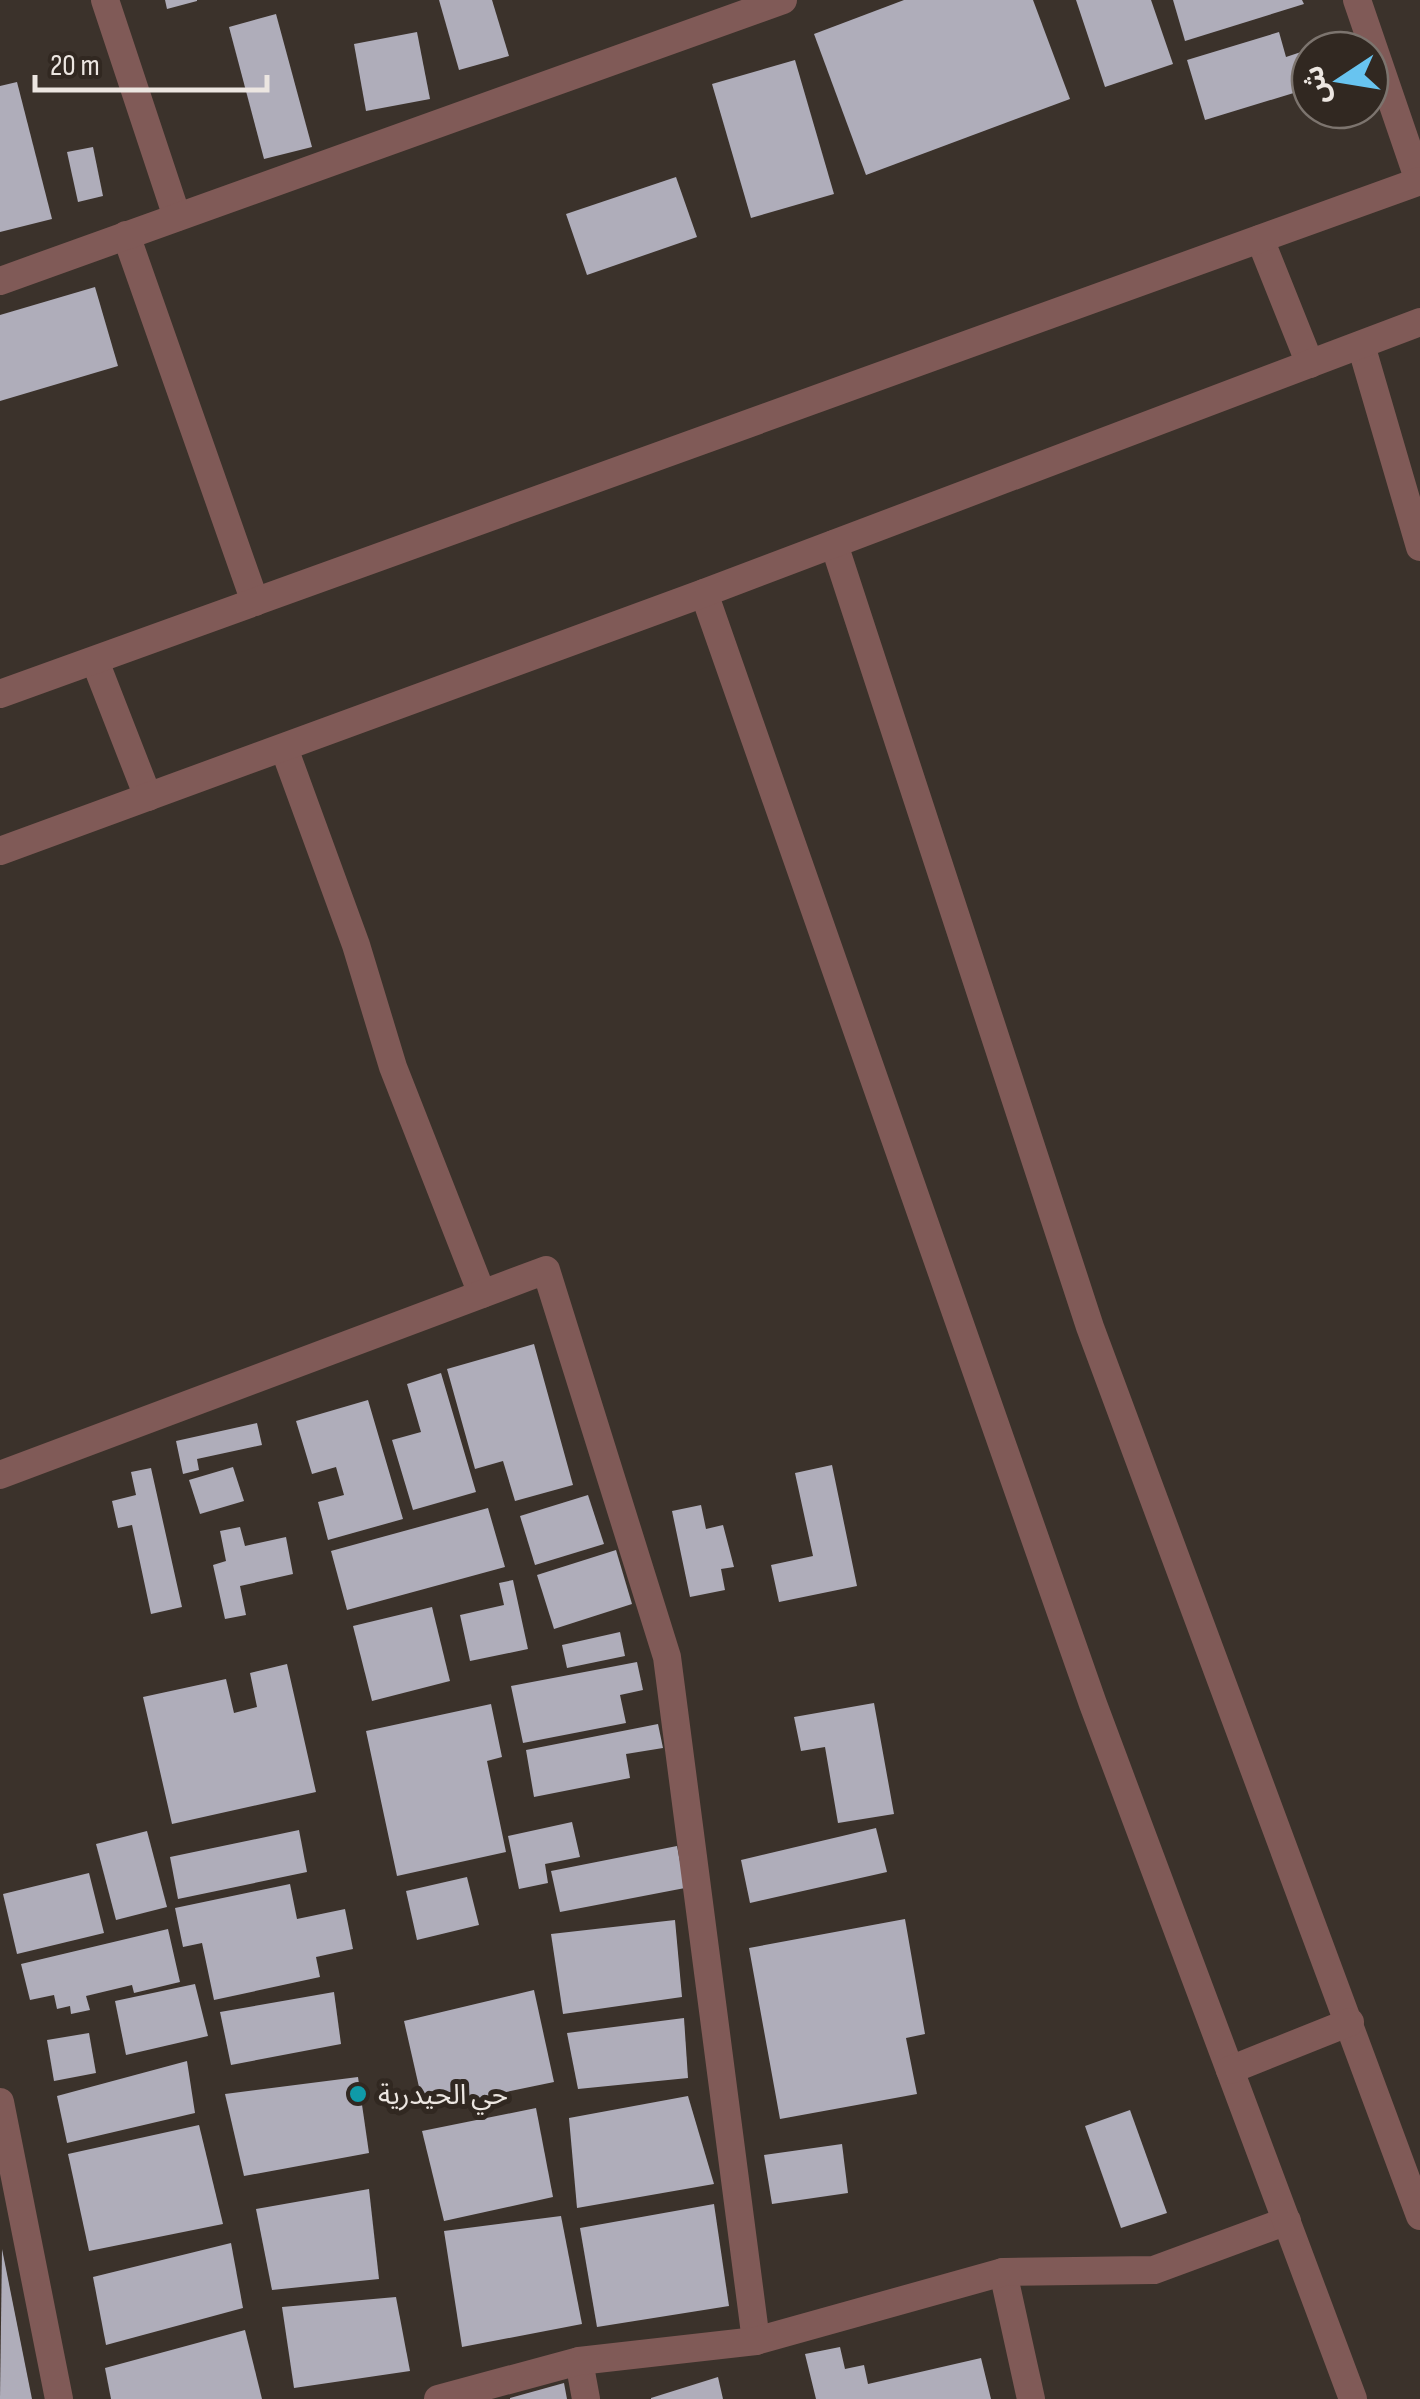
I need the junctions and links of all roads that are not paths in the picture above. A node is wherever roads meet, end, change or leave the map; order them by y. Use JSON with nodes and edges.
{"nodes":[{"id":1,"x":104,"y":0,"type":"edge"},
{"id":2,"x":783,"y":0,"type":"edge"},
{"id":3,"x":1357,"y":0,"type":"edge"},
{"id":4,"x":1419,"y":181,"type":"edge"},
{"id":5,"x":177,"y":217,"type":"junction"},
{"id":6,"x":126,"y":236,"type":"junction"},
{"id":7,"x":1260,"y":239,"type":"junction"},
{"id":8,"x":0,"y":280,"type":"edge"},
{"id":9,"x":1420,"y":322,"type":"edge"},
{"id":10,"x":1361,"y":344,"type":"junction"},
{"id":11,"x":1310,"y":364,"type":"junction"},
{"id":12,"x":834,"y":544,"type":"junction"},
{"id":13,"x":1420,"y":547,"type":"edge"},
{"id":14,"x":704,"y":593,"type":"junction"},
{"id":15,"x":255,"y":602,"type":"junction"},
{"id":16,"x":95,"y":660,"type":"junction"},
{"id":17,"x":0,"y":694,"type":"edge"},
{"id":18,"x":284,"y":748,"type":"junction"},
{"id":19,"x":148,"y":797,"type":"junction"},
{"id":20,"x":0,"y":850,"type":"edge"},
{"id":21,"x":482,"y":1294,"type":"junction"},
{"id":22,"x":0,"y":1475,"type":"edge"},
{"id":23,"x":1350,"y":2022,"type":"junction"},
{"id":24,"x":1230,"y":2070,"type":"junction"},
{"id":25,"x":0,"y":2102,"type":"edge"},
{"id":26,"x":1420,"y":2216,"type":"edge"},
{"id":27,"x":1287,"y":2221,"type":"junction"},
{"id":28,"x":1003,"y":2272,"type":"junction"},
{"id":29,"x":756,"y":2342,"type":"junction"},
{"id":30,"x":579,"y":2361,"type":"junction"},
{"id":31,"x":59,"y":2399,"type":"edge"},
{"id":32,"x":438,"y":2399,"type":"edge"},
{"id":33,"x":586,"y":2399,"type":"edge"},
{"id":34,"x":1032,"y":2399,"type":"edge"},
{"id":35,"x":1352,"y":2399,"type":"edge"}],
"edges":[{"from":1,"to":5,"type":"street"},
{"from":2,"to":5,"type":"street"},
{"from":3,"to":4,"type":"street"},
{"from":4,"to":7,"type":"street"},
{"from":5,"to":6,"type":"street"},
{"from":6,"to":8,"type":"street"},
{"from":6,"to":15,"type":"street"},
{"from":7,"to":11,"type":"street"},
{"from":7,"to":15,"type":"street"},
{"from":9,"to":10,"type":"street"},
{"from":10,"to":11,"type":"street"},
{"from":10,"to":13,"type":"street"},
{"from":11,"to":12,"type":"street"},
{"from":12,"to":14,"type":"street"},
{"from":12,"to":23,"type":"street"},
{"from":14,"to":18,"type":"street"},
{"from":14,"to":24,"type":"street"},
{"from":15,"to":16,"type":"street"},
{"from":16,"to":17,"type":"street"},
{"from":16,"to":19,"type":"street"},
{"from":18,"to":19,"type":"street"},
{"from":18,"to":21,"type":"street"},
{"from":19,"to":20,"type":"street"},
{"from":21,"to":22,"type":"street"},
{"from":21,"to":29,"type":"street"},
{"from":23,"to":24,"type":"street"},
{"from":23,"to":26,"type":"street"},
{"from":24,"to":27,"type":"street"},
{"from":25,"to":31,"type":"street"},
{"from":27,"to":28,"type":"street"},
{"from":27,"to":35,"type":"street"},
{"from":28,"to":29,"type":"street"},
{"from":28,"to":34,"type":"street"},
{"from":29,"to":30,"type":"street"},
{"from":30,"to":32,"type":"street"},
{"from":30,"to":33,"type":"street"}]}
